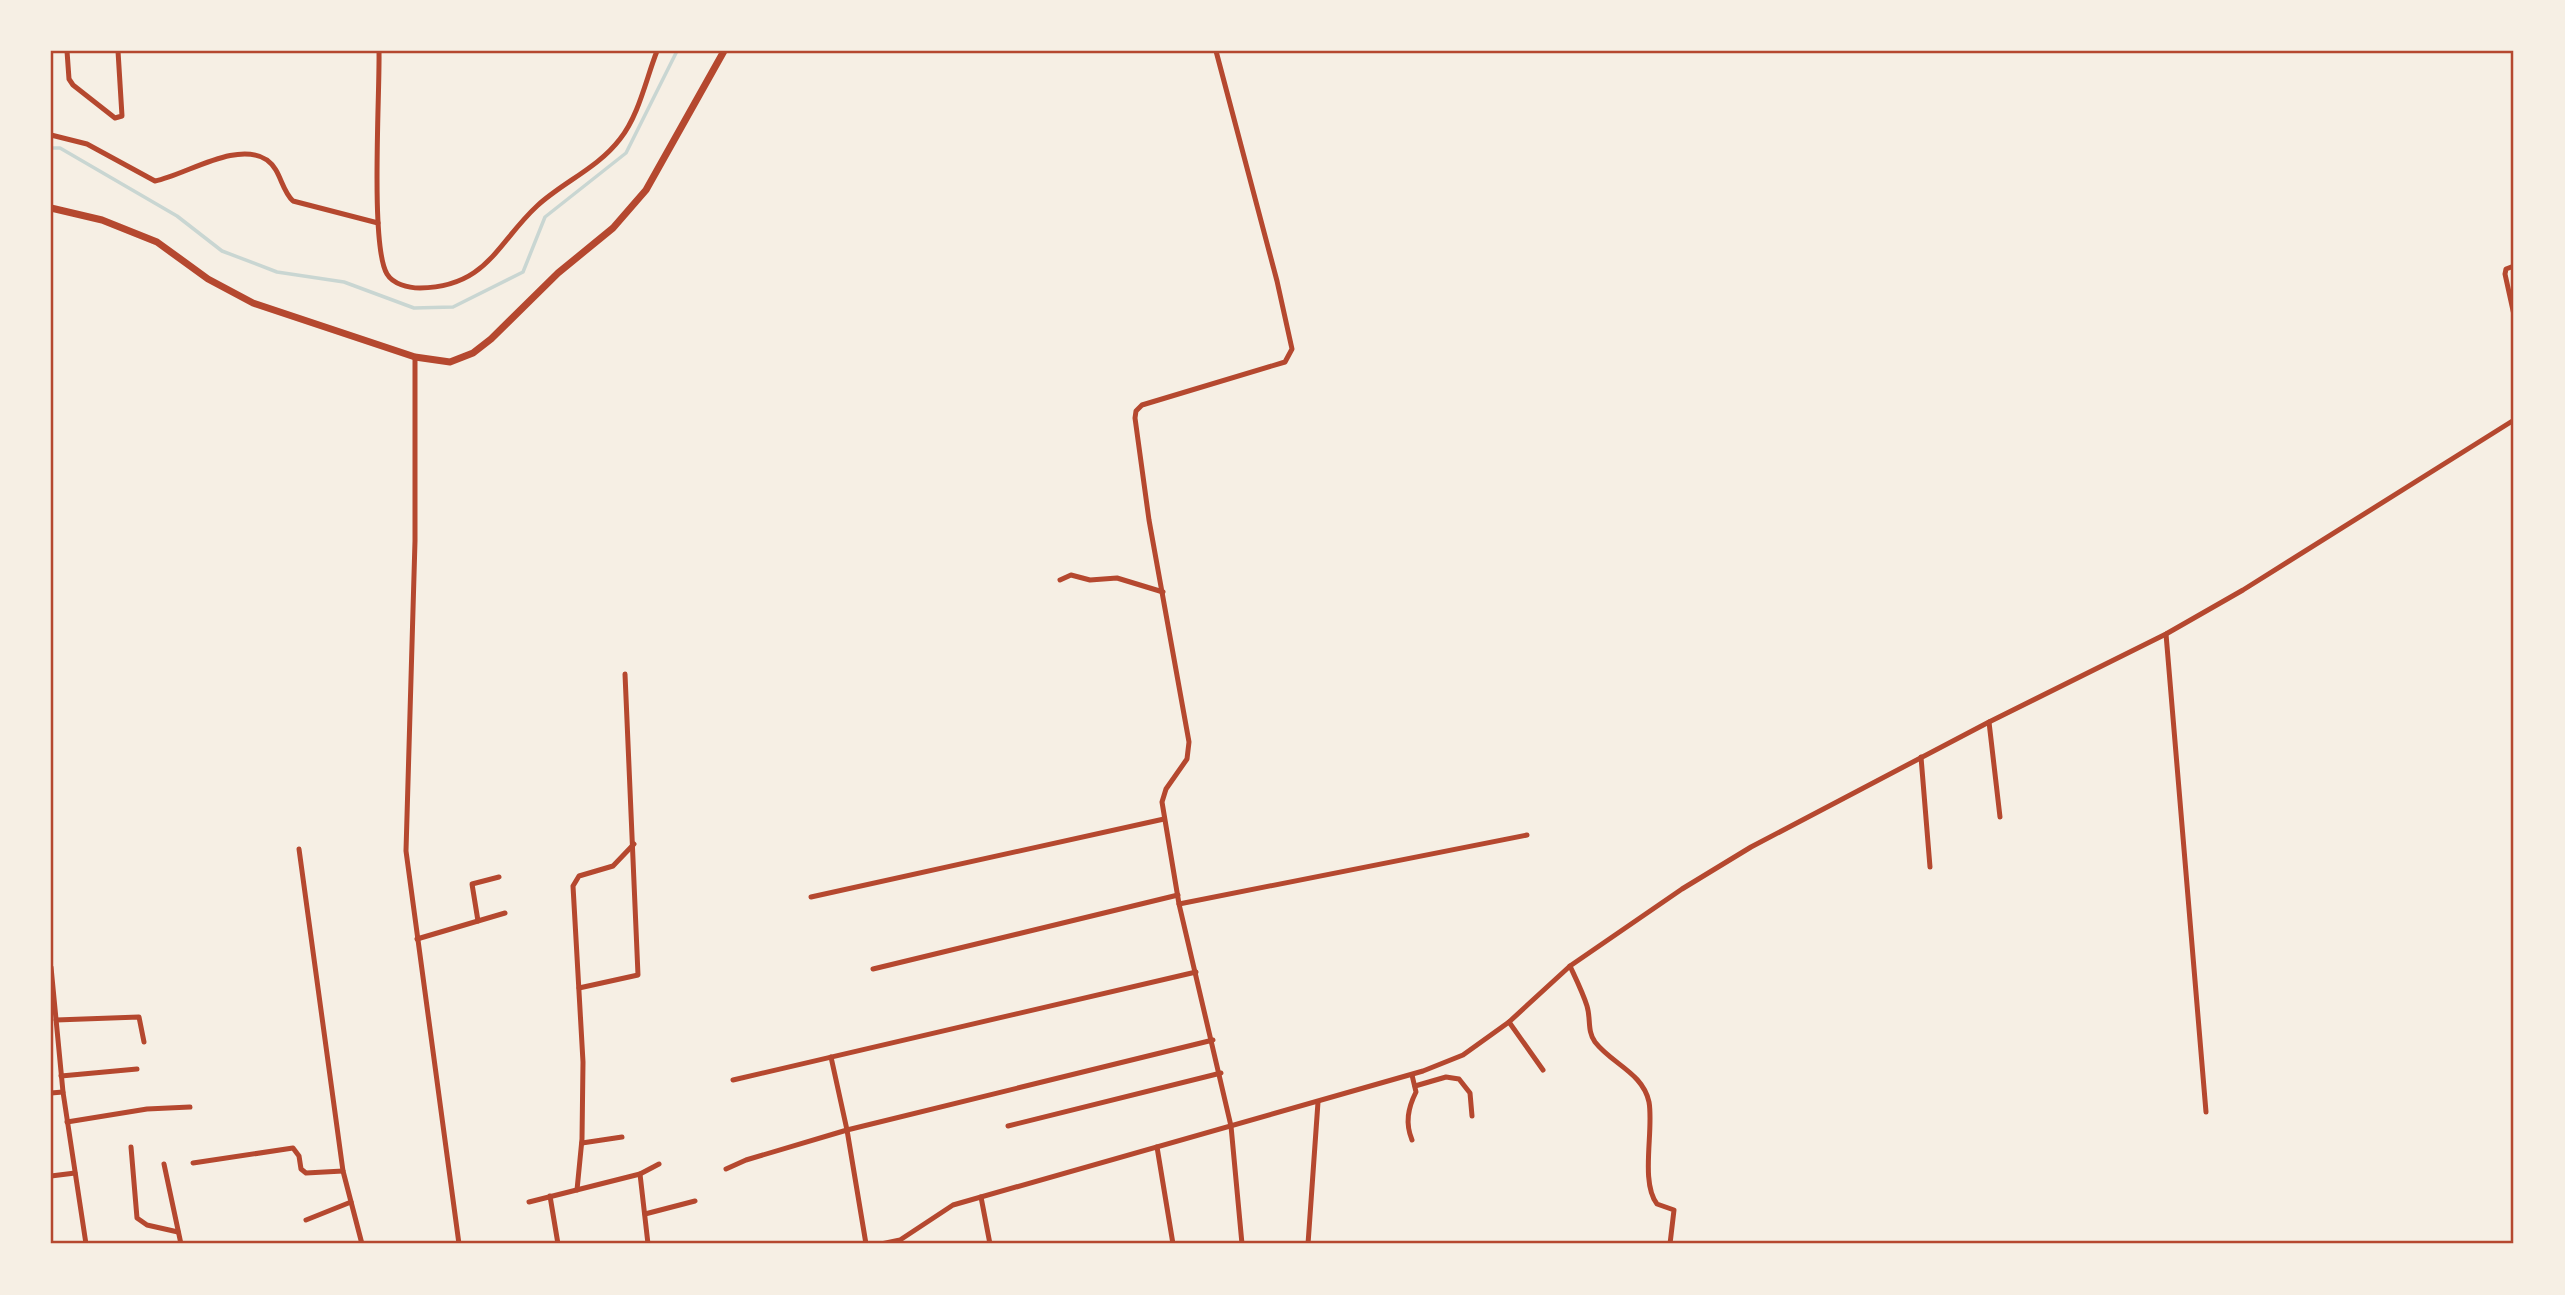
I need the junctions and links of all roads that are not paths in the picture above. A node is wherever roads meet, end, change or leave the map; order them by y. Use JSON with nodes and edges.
{"nodes":[{"id":1,"x":66,"y":51,"type":"edge"},
{"id":2,"x":118,"y":51,"type":"edge"},
{"id":3,"x":379,"y":51,"type":"edge"},
{"id":4,"x":657,"y":51,"type":"edge"},
{"id":5,"x":724,"y":51,"type":"edge"},
{"id":6,"x":1216,"y":51,"type":"edge"},
{"id":7,"x":51,"y":135,"type":"edge"},
{"id":8,"x":51,"y":208,"type":"edge"},
{"id":9,"x":378,"y":223,"type":"junction"},
{"id":10,"x":2514,"y":266,"type":"edge"},
{"id":11,"x":2514,"y":315,"type":"edge"},
{"id":12,"x":415,"y":357,"type":"junction"},
{"id":13,"x":2514,"y":420,"type":"edge"},
{"id":14,"x":1060,"y":580,"type":"dead end"},
{"id":15,"x":1163,"y":592,"type":"junction"},
{"id":16,"x":2166,"y":634,"type":"junction"},
{"id":17,"x":625,"y":674,"type":"dead end"},
{"id":18,"x":1989,"y":722,"type":"junction"},
{"id":19,"x":1921,"y":757,"type":"junction"},
{"id":20,"x":2000,"y":817,"type":"dead end"},
{"id":21,"x":1164,"y":819,"type":"junction"},
{"id":22,"x":1527,"y":835,"type":"dead end"},
{"id":23,"x":634,"y":844,"type":"junction"},
{"id":24,"x":299,"y":849,"type":"dead end"},
{"id":25,"x":1930,"y":867,"type":"dead end"},
{"id":26,"x":499,"y":877,"type":"dead end"},
{"id":27,"x":1178,"y":895,"type":"junction"},
{"id":28,"x":811,"y":897,"type":"dead end"},
{"id":29,"x":1179,"y":904,"type":"junction"},
{"id":30,"x":505,"y":913,"type":"dead end"},
{"id":31,"x":478,"y":921,"type":"junction"},
{"id":32,"x":417,"y":939,"type":"junction"},
{"id":33,"x":1570,"y":966,"type":"junction"},
{"id":34,"x":51,"y":967,"type":"edge"},
{"id":35,"x":873,"y":969,"type":"dead end"},
{"id":36,"x":1196,"y":972,"type":"junction"},
{"id":37,"x":579,"y":988,"type":"junction"},
{"id":38,"x":56,"y":1020,"type":"junction"},
{"id":39,"x":1508,"y":1022,"type":"junction"},
{"id":40,"x":1213,"y":1040,"type":"junction"},
{"id":41,"x":144,"y":1042,"type":"dead end"},
{"id":42,"x":831,"y":1057,"type":"junction"},
{"id":43,"x":137,"y":1069,"type":"dead end"},
{"id":44,"x":1544,"y":1070,"type":"dead end"},
{"id":45,"x":1221,"y":1073,"type":"junction"},
{"id":46,"x":1412,"y":1075,"type":"junction"},
{"id":47,"x":61,"y":1076,"type":"junction"},
{"id":48,"x":733,"y":1080,"type":"dead end"},
{"id":49,"x":1415,"y":1086,"type":"junction"},
{"id":50,"x":63,"y":1092,"type":"junction"},
{"id":51,"x":51,"y":1093,"type":"edge"},
{"id":52,"x":1318,"y":1102,"type":"junction"},
{"id":53,"x":190,"y":1107,"type":"dead end"},
{"id":54,"x":2206,"y":1112,"type":"dead end"},
{"id":55,"x":1472,"y":1116,"type":"dead end"},
{"id":56,"x":67,"y":1122,"type":"junction"},
{"id":57,"x":1008,"y":1126,"type":"dead end"},
{"id":58,"x":1231,"y":1126,"type":"junction"},
{"id":59,"x":846,"y":1129,"type":"junction"},
{"id":60,"x":622,"y":1137,"type":"dead end"},
{"id":61,"x":1412,"y":1140,"type":"dead end"},
{"id":62,"x":582,"y":1143,"type":"junction"},
{"id":63,"x":131,"y":1147,"type":"dead end"},
{"id":64,"x":1157,"y":1147,"type":"junction"},
{"id":65,"x":193,"y":1163,"type":"dead end"},
{"id":66,"x":164,"y":1164,"type":"dead end"},
{"id":67,"x":659,"y":1164,"type":"dead end"},
{"id":68,"x":726,"y":1169,"type":"dead end"},
{"id":69,"x":343,"y":1171,"type":"junction"},
{"id":70,"x":75,"y":1173,"type":"junction"},
{"id":71,"x":640,"y":1174,"type":"junction"},
{"id":72,"x":51,"y":1176,"type":"edge"},
{"id":73,"x":577,"y":1190,"type":"junction"},
{"id":74,"x":550,"y":1196,"type":"junction"},
{"id":75,"x":981,"y":1197,"type":"junction"},
{"id":76,"x":695,"y":1201,"type":"dead end"},
{"id":77,"x":351,"y":1202,"type":"junction"},
{"id":78,"x":529,"y":1202,"type":"dead end"},
{"id":79,"x":645,"y":1214,"type":"junction"},
{"id":80,"x":306,"y":1220,"type":"dead end"},
{"id":81,"x":178,"y":1232,"type":"junction"},
{"id":82,"x":86,"y":1244,"type":"edge"},
{"id":83,"x":181,"y":1244,"type":"edge"},
{"id":84,"x":362,"y":1244,"type":"edge"},
{"id":85,"x":459,"y":1244,"type":"edge"},
{"id":86,"x":558,"y":1244,"type":"edge"},
{"id":87,"x":648,"y":1244,"type":"edge"},
{"id":88,"x":866,"y":1244,"type":"edge"},
{"id":89,"x":881,"y":1244,"type":"edge"},
{"id":90,"x":990,"y":1244,"type":"edge"},
{"id":91,"x":1173,"y":1244,"type":"edge"},
{"id":92,"x":1242,"y":1244,"type":"edge"},
{"id":93,"x":1308,"y":1244,"type":"edge"},
{"id":94,"x":1670,"y":1244,"type":"edge"}],
"edges":[{"from":1,"to":2,"type":"street"},
{"from":3,"to":9,"type":"street"},
{"from":4,"to":9,"type":"street"},
{"from":5,"to":12,"type":"street"},
{"from":6,"to":15,"type":"street"},
{"from":7,"to":9,"type":"street"},
{"from":8,"to":12,"type":"street"},
{"from":10,"to":11,"type":"street"},
{"from":12,"to":32,"type":"street"},
{"from":13,"to":16,"type":"street"},
{"from":14,"to":15,"type":"street"},
{"from":15,"to":21,"type":"street"},
{"from":16,"to":18,"type":"street"},
{"from":16,"to":54,"type":"street"},
{"from":17,"to":23,"type":"street"},
{"from":18,"to":19,"type":"street"},
{"from":18,"to":20,"type":"street"},
{"from":19,"to":25,"type":"street"},
{"from":19,"to":33,"type":"street"},
{"from":21,"to":27,"type":"street"},
{"from":21,"to":28,"type":"street"},
{"from":22,"to":29,"type":"street"},
{"from":23,"to":37,"type":"street"},
{"from":23,"to":37,"type":"street"},
{"from":24,"to":69,"type":"street"},
{"from":26,"to":31,"type":"street"},
{"from":27,"to":29,"type":"street"},
{"from":27,"to":35,"type":"street"},
{"from":29,"to":36,"type":"street"},
{"from":30,"to":31,"type":"street"},
{"from":31,"to":32,"type":"street"},
{"from":32,"to":85,"type":"street"},
{"from":33,"to":39,"type":"street"},
{"from":33,"to":94,"type":"street"},
{"from":34,"to":38,"type":"street"},
{"from":36,"to":40,"type":"street"},
{"from":36,"to":42,"type":"street"},
{"from":37,"to":62,"type":"street"},
{"from":38,"to":41,"type":"street"},
{"from":38,"to":47,"type":"street"},
{"from":39,"to":44,"type":"street"},
{"from":39,"to":46,"type":"street"},
{"from":40,"to":45,"type":"street"},
{"from":40,"to":59,"type":"street"},
{"from":42,"to":48,"type":"street"},
{"from":42,"to":59,"type":"street"},
{"from":43,"to":47,"type":"street"},
{"from":45,"to":57,"type":"street"},
{"from":45,"to":58,"type":"street"},
{"from":46,"to":49,"type":"street"},
{"from":46,"to":52,"type":"street"},
{"from":47,"to":50,"type":"street"},
{"from":49,"to":55,"type":"street"},
{"from":49,"to":61,"type":"street"},
{"from":50,"to":51,"type":"street"},
{"from":50,"to":56,"type":"street"},
{"from":52,"to":58,"type":"street"},
{"from":52,"to":93,"type":"street"},
{"from":53,"to":56,"type":"street"},
{"from":56,"to":70,"type":"street"},
{"from":58,"to":64,"type":"street"},
{"from":58,"to":92,"type":"street"},
{"from":59,"to":68,"type":"street"},
{"from":59,"to":88,"type":"street"},
{"from":60,"to":62,"type":"street"},
{"from":62,"to":73,"type":"street"},
{"from":63,"to":81,"type":"street"},
{"from":64,"to":75,"type":"street"},
{"from":64,"to":91,"type":"street"},
{"from":65,"to":69,"type":"street"},
{"from":66,"to":81,"type":"street"},
{"from":67,"to":71,"type":"street"},
{"from":69,"to":77,"type":"street"},
{"from":70,"to":72,"type":"street"},
{"from":70,"to":82,"type":"street"},
{"from":71,"to":73,"type":"street"},
{"from":71,"to":79,"type":"street"},
{"from":73,"to":74,"type":"street"},
{"from":74,"to":78,"type":"street"},
{"from":74,"to":86,"type":"street"},
{"from":75,"to":89,"type":"street"},
{"from":75,"to":90,"type":"street"},
{"from":76,"to":79,"type":"street"},
{"from":77,"to":80,"type":"street"},
{"from":77,"to":84,"type":"street"},
{"from":79,"to":87,"type":"street"},
{"from":81,"to":83,"type":"street"}]}
